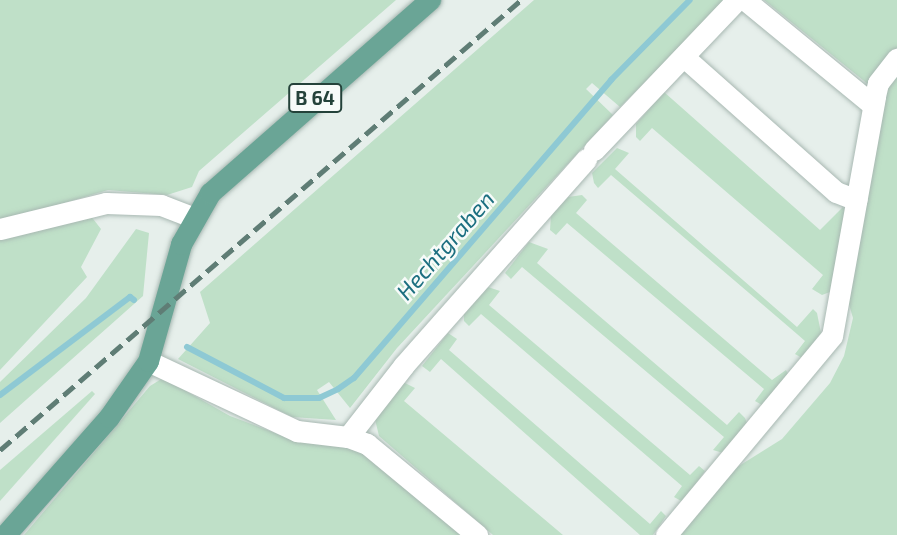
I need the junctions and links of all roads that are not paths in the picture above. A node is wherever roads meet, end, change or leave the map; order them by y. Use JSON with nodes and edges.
{"nodes":[{"id":1,"x":430,"y":0,"type":"edge"},
{"id":2,"x":737,"y":0,"type":"edge"},
{"id":3,"x":745,"y":0,"type":"edge"},
{"id":4,"x":684,"y":57,"type":"junction"},
{"id":5,"x":897,"y":59,"type":"edge"},
{"id":6,"x":873,"y":106,"type":"junction"},
{"id":7,"x":857,"y":200,"type":"junction"},
{"id":8,"x":193,"y":216,"type":"junction"},
{"id":9,"x":0,"y":229,"type":"edge"},
{"id":10,"x":148,"y":361,"type":"junction"},
{"id":11,"x":348,"y":437,"type":"junction"},
{"id":12,"x":5,"y":535,"type":"edge"},
{"id":13,"x":477,"y":535,"type":"edge"},
{"id":14,"x":666,"y":535,"type":"edge"}],
"edges":[{"from":1,"to":8,"type":"main road","number":"B 64"},
{"from":2,"to":4,"type":"lane"},
{"from":3,"to":6,"type":"lane"},
{"from":4,"to":7,"type":"lane"},
{"from":4,"to":11,"type":"lane"},
{"from":5,"to":6,"type":"lane"},
{"from":6,"to":7,"type":"lane"},
{"from":7,"to":14,"type":"lane"},
{"from":8,"to":9,"type":"lane"},
{"from":8,"to":10,"type":"main road","number":"B 64"},
{"from":10,"to":11,"type":"lane"},
{"from":10,"to":12,"type":"main road","number":"B 64"},
{"from":11,"to":13,"type":"lane"}]}
